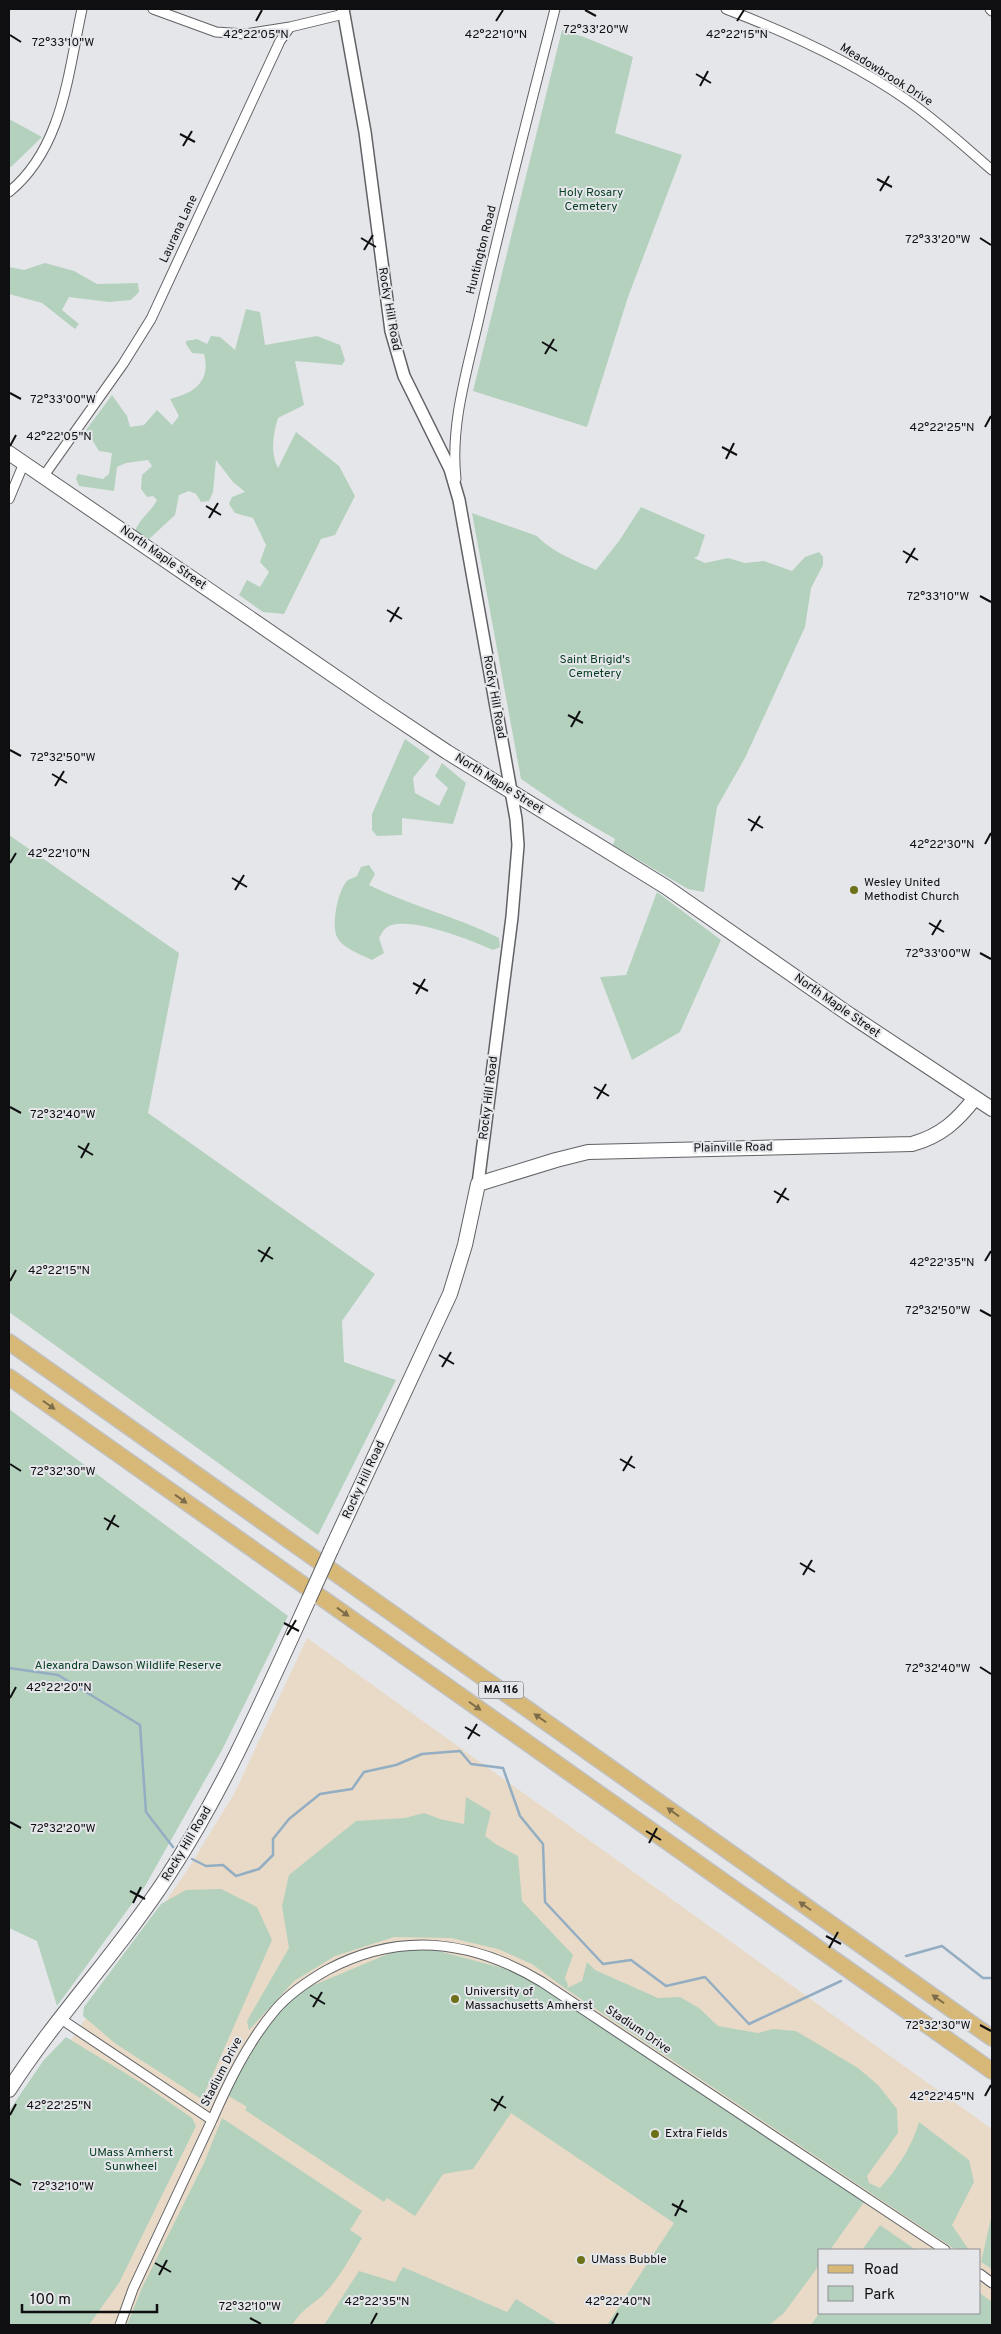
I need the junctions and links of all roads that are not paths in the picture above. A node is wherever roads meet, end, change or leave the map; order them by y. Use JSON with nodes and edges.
{"nodes":[{"id":1,"x":82,"y":9,"type":"edge"},
{"id":2,"x":153,"y":9,"type":"edge"},
{"id":3,"x":555,"y":9,"type":"edge"},
{"id":4,"x":726,"y":9,"type":"edge"},
{"id":5,"x":343,"y":12,"type":"edge"},
{"id":6,"x":290,"y":27,"type":"junction"},
{"id":7,"x":992,"y":170,"type":"edge"},
{"id":8,"x":9,"y":192,"type":"edge"},
{"id":9,"x":9,"y":453,"type":"edge"},
{"id":10,"x":24,"y":463,"type":"junction"},
{"id":11,"x":43,"y":477,"type":"junction"},
{"id":12,"x":9,"y":499,"type":"edge"},
{"id":13,"x":459,"y":500,"type":"junction"},
{"id":14,"x":512,"y":793,"type":"junction"},
{"id":15,"x":975,"y":1098,"type":"junction"},
{"id":16,"x":992,"y":1109,"type":"edge"},
{"id":17,"x":478,"y":1184,"type":"junction"},
{"id":18,"x":9,"y":1342,"type":"edge"},
{"id":19,"x":9,"y":1376,"type":"edge"},
{"id":20,"x":61,"y":2019,"type":"junction"},
{"id":21,"x":992,"y":2038,"type":"edge"},
{"id":22,"x":992,"y":2071,"type":"edge"},
{"id":23,"x":9,"y":2090,"type":"edge"},
{"id":24,"x":212,"y":2120,"type":"junction"},
{"id":25,"x":943,"y":2249,"type":"edge"},
{"id":26,"x":981,"y":2275,"type":"edge"},
{"id":27,"x":992,"y":2282,"type":"edge"},
{"id":28,"x":120,"y":2325,"type":"edge"}],
"edges":[{"from":1,"to":8,"type":"street"},
{"from":2,"to":6,"type":"street"},
{"from":3,"to":13,"type":"street","name":"Huntington Road"},
{"from":4,"to":7,"type":"street","name":"Meadowbrook Drive"},
{"from":5,"to":6,"type":"street"},
{"from":5,"to":13,"type":"street","name":"Rocky Hill Road"},
{"from":6,"to":11,"type":"street","name":"Laurana Lane"},
{"from":9,"to":10,"type":"main road","name":"North Maple Street"},
{"from":10,"to":11,"type":"main road","name":"North Maple Street"},
{"from":10,"to":12,"type":"street"},
{"from":11,"to":14,"type":"main road","name":"North Maple Street"},
{"from":13,"to":14,"type":"street","name":"Rocky Hill Road"},
{"from":14,"to":15,"type":"main road","name":"North Maple Street"},
{"from":14,"to":17,"type":"street","name":"Rocky Hill Road"},
{"from":15,"to":16,"type":"main road","name":"North Maple Street"},
{"from":15,"to":17,"type":"main road","name":"Plainville Road"},
{"from":17,"to":20,"type":"main road","name":"Rocky Hill Road","bridge":true},
{"from":21,"to":18,"type":"main road","number":"MA 116","one_way":true},
{"from":19,"to":22,"type":"main road","number":"MA 116","one_way":true},
{"from":20,"to":23,"type":"main road","name":"Rocky Hill Road"},
{"from":20,"to":24,"type":"street","name":"Stadium Drive"},
{"from":24,"to":25,"type":"street","name":"Stadium Drive"},
{"from":24,"to":28,"type":"street","name":"Stadium Drive"},
{"from":26,"to":27,"type":"street"}]}
